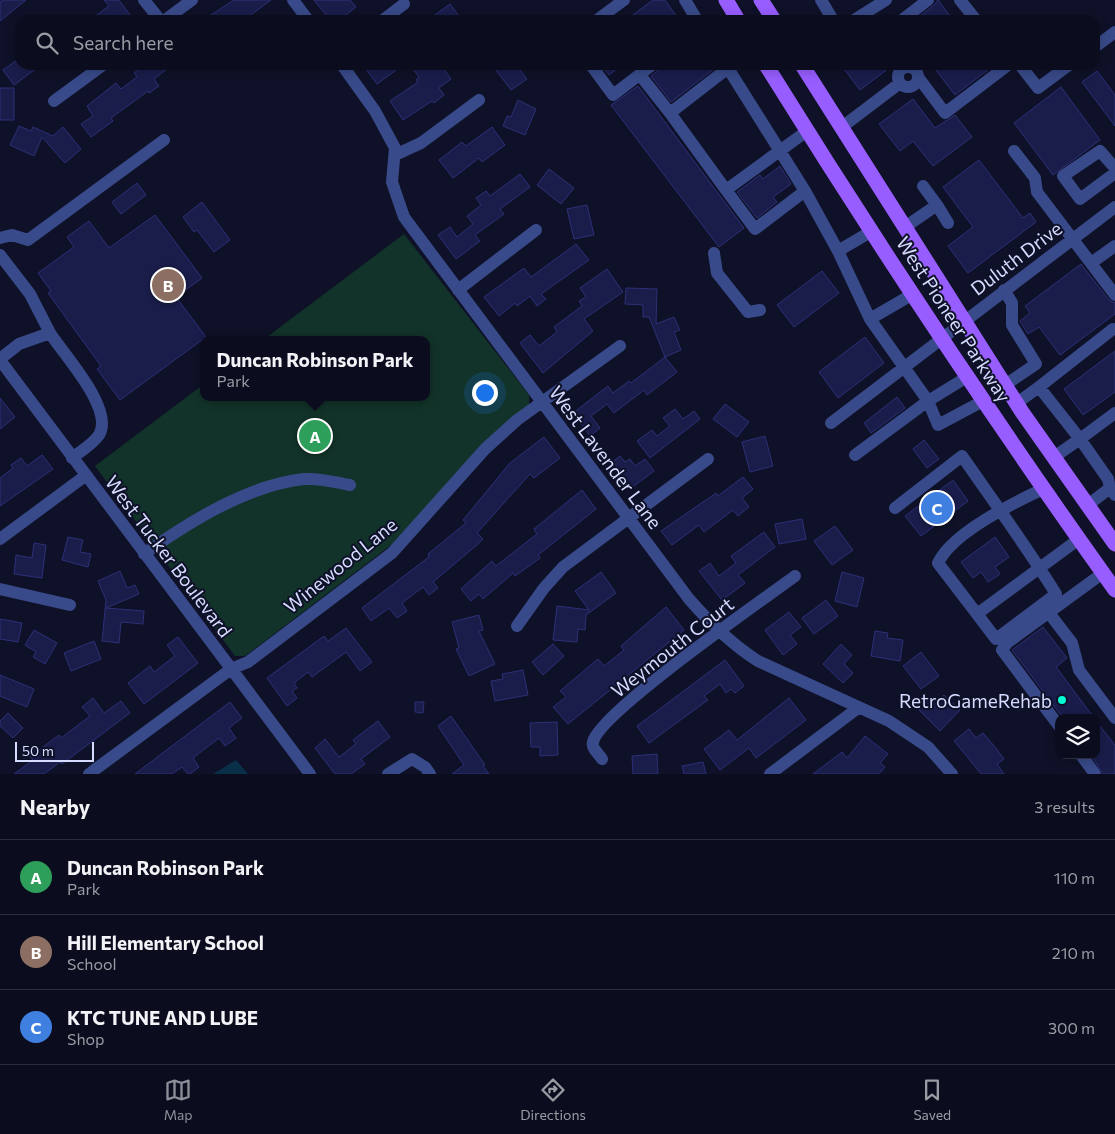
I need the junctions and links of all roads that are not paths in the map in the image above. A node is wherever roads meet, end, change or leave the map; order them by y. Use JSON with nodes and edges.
{"nodes":[{"id":1,"x":144,"y":0,"type":"edge"},
{"id":2,"x":192,"y":0,"type":"edge"},
{"id":3,"x":293,"y":0,"type":"edge"},
{"id":4,"x":624,"y":0,"type":"edge"},
{"id":5,"x":726,"y":0,"type":"edge"},
{"id":6,"x":761,"y":0,"type":"edge"},
{"id":7,"x":820,"y":0,"type":"edge"},
{"id":8,"x":886,"y":0,"type":"edge"},
{"id":9,"x":928,"y":0,"type":"edge"},
{"id":10,"x":960,"y":0,"type":"edge"},
{"id":11,"x":688,"y":1,"type":"edge"},
{"id":12,"x":404,"y":4,"type":"dead end"},
{"id":13,"x":156,"y":15,"type":"edge"},
{"id":14,"x":172,"y":15,"type":"edge"},
{"id":15,"x":304,"y":15,"type":"edge"},
{"id":16,"x":390,"y":15,"type":"edge"},
{"id":17,"x":604,"y":15,"type":"edge"},
{"id":18,"x":695,"y":15,"type":"edge"},
{"id":19,"x":735,"y":15,"type":"edge"},
{"id":20,"x":771,"y":15,"type":"edge"},
{"id":21,"x":830,"y":15,"type":"edge"},
{"id":22,"x":862,"y":15,"type":"edge"},
{"id":23,"x":908,"y":15,"type":"edge"},
{"id":24,"x":972,"y":15,"type":"edge"},
{"id":25,"x":1115,"y":32,"type":"edge"},
{"id":26,"x":1100,"y":43,"type":"edge"},
{"id":27,"x":96,"y":70,"type":"edge"},
{"id":28,"x":346,"y":70,"type":"edge"},
{"id":29,"x":595,"y":70,"type":"edge"},
{"id":30,"x":646,"y":70,"type":"edge"},
{"id":31,"x":724,"y":70,"type":"edge"},
{"id":32,"x":731,"y":70,"type":"edge"},
{"id":33,"x":769,"y":70,"type":"edge"},
{"id":34,"x":805,"y":70,"type":"edge"},
{"id":35,"x":912,"y":70,"type":"edge"},
{"id":36,"x":1001,"y":70,"type":"edge"},
{"id":37,"x":1024,"y":70,"type":"edge"},
{"id":38,"x":1062,"y":70,"type":"edge"},
{"id":39,"x":640,"y":75,"type":"junction"},
{"id":40,"x":479,"y":100,"type":"dead end"},
{"id":41,"x":54,"y":101,"type":"dead end"},
{"id":42,"x":670,"y":113,"type":"junction"},
{"id":43,"x":842,"y":127,"type":"junction"},
{"id":44,"x":808,"y":131,"type":"junction"},
{"id":45,"x":164,"y":140,"type":"dead end"},
{"id":46,"x":1014,"y":150,"type":"dead end"},
{"id":47,"x":780,"y":151,"type":"junction"},
{"id":48,"x":396,"y":155,"type":"junction"},
{"id":49,"x":1115,"y":168,"type":"edge"},
{"id":50,"x":1115,"y":174,"type":"edge"},
{"id":51,"x":923,"y":186,"type":"dead end"},
{"id":52,"x":726,"y":190,"type":"junction"},
{"id":53,"x":805,"y":191,"type":"junction"},
{"id":54,"x":936,"y":205,"type":"junction"},
{"id":55,"x":1115,"y":207,"type":"edge"},
{"id":56,"x":948,"y":223,"type":"dead end"},
{"id":57,"x":905,"y":227,"type":"junction"},
{"id":58,"x":536,"y":230,"type":"dead end"},
{"id":59,"x":872,"y":231,"type":"junction"},
{"id":60,"x":0,"y":238,"type":"edge"},
{"id":61,"x":1073,"y":239,"type":"junction"},
{"id":62,"x":1115,"y":246,"type":"edge"},
{"id":63,"x":838,"y":251,"type":"junction"},
{"id":64,"x":714,"y":253,"type":"dead end"},
{"id":65,"x":0,"y":255,"type":"edge"},
{"id":66,"x":1091,"y":263,"type":"junction"},
{"id":67,"x":458,"y":290,"type":"junction"},
{"id":68,"x":1004,"y":290,"type":"junction"},
{"id":69,"x":913,"y":294,"type":"junction"},
{"id":70,"x":1115,"y":295,"type":"edge"},
{"id":71,"x":760,"y":310,"type":"dead end"},
{"id":72,"x":870,"y":319,"type":"junction"},
{"id":73,"x":964,"y":320,"type":"junction"},
{"id":74,"x":1113,"y":329,"type":"dead end"},
{"id":75,"x":50,"y":333,"type":"junction"},
{"id":76,"x":940,"y":338,"type":"junction"},
{"id":77,"x":620,"y":346,"type":"dead end"},
{"id":78,"x":0,"y":360,"type":"edge"},
{"id":79,"x":905,"y":368,"type":"junction"},
{"id":80,"x":967,"y":377,"type":"junction"},
{"id":81,"x":1005,"y":385,"type":"junction"},
{"id":82,"x":1039,"y":386,"type":"junction"},
{"id":83,"x":928,"y":401,"type":"junction"},
{"id":84,"x":982,"y":401,"type":"junction"},
{"id":85,"x":542,"y":403,"type":"junction"},
{"id":86,"x":1017,"y":404,"type":"junction"},
{"id":87,"x":1115,"y":413,"type":"edge"},
{"id":88,"x":830,"y":423,"type":"dead end"},
{"id":89,"x":1080,"y":439,"type":"junction"},
{"id":90,"x":855,"y":455,"type":"dead end"},
{"id":91,"x":1054,"y":457,"type":"junction"},
{"id":92,"x":72,"y":458,"type":"junction"},
{"id":93,"x":708,"y":459,"type":"dead end"},
{"id":94,"x":85,"y":476,"type":"junction"},
{"id":95,"x":350,"y":485,"type":"dead end"},
{"id":96,"x":1043,"y":489,"type":"junction"},
{"id":97,"x":1113,"y":492,"type":"edge"},
{"id":98,"x":1088,"y":505,"type":"junction"},
{"id":99,"x":894,"y":508,"type":"dead end"},
{"id":100,"x":1000,"y":508,"type":"junction"},
{"id":101,"x":630,"y":518,"type":"junction"},
{"id":102,"x":0,"y":539,"type":"edge"},
{"id":103,"x":1079,"y":540,"type":"junction"},
{"id":104,"x":1115,"y":544,"type":"edge"},
{"id":105,"x":144,"y":554,"type":"junction"},
{"id":106,"x":1040,"y":568,"type":"junction"},
{"id":107,"x":1103,"y":573,"type":"junction"},
{"id":108,"x":795,"y":576,"type":"dead end"},
{"id":109,"x":0,"y":589,"type":"edge"},
{"id":110,"x":1115,"y":590,"type":"edge"},
{"id":111,"x":70,"y":605,"type":"dead end"},
{"id":112,"x":1049,"y":613,"type":"junction"},
{"id":113,"x":977,"y":614,"type":"junction"},
{"id":114,"x":517,"y":626,"type":"dead end"},
{"id":115,"x":719,"y":632,"type":"junction"},
{"id":116,"x":231,"y":669,"type":"junction"},
{"id":117,"x":858,"y":708,"type":"junction"},
{"id":118,"x":1115,"y":718,"type":"edge"},
{"id":119,"x":1055,"y":721,"type":"edge"},
{"id":120,"x":602,"y":758,"type":"dead end"},
{"id":121,"x":1084,"y":759,"type":"edge"},
{"id":122,"x":89,"y":774,"type":"edge"},
{"id":123,"x":310,"y":774,"type":"edge"},
{"id":124,"x":388,"y":774,"type":"edge"},
{"id":125,"x":430,"y":774,"type":"edge"},
{"id":126,"x":770,"y":774,"type":"edge"},
{"id":127,"x":952,"y":774,"type":"edge"},
{"id":128,"x":1095,"y":774,"type":"edge"}],
"edges":[{"from":1,"to":13,"type":"street"},
{"from":2,"to":14,"type":"street"},
{"from":3,"to":15,"type":"street"},
{"from":4,"to":17,"type":"street"},
{"from":5,"to":19,"type":"main road"},
{"from":6,"to":20,"type":"main road"},
{"from":7,"to":21,"type":"street"},
{"from":8,"to":22,"type":"street"},
{"from":9,"to":23,"type":"street"},
{"from":10,"to":24,"type":"street"},
{"from":11,"to":18,"type":"street"},
{"from":12,"to":16,"type":"street"},
{"from":25,"to":26,"type":"street"},
{"from":27,"to":41,"type":"street"},
{"from":28,"to":48,"type":"street"},
{"from":29,"to":39,"type":"street"},
{"from":30,"to":39,"type":"street"},
{"from":31,"to":42,"type":"street"},
{"from":32,"to":47,"type":"street"},
{"from":33,"to":44,"type":"main road","name":"West Pioneer Parkway"},
{"from":34,"to":43,"type":"main road","name":"West Pioneer Parkway"},
{"from":35,"to":36,"type":"street"},
{"from":35,"to":43,"type":"street"},
{"from":37,"to":38,"type":"street"},
{"from":39,"to":42,"type":"street"},
{"from":40,"to":48,"type":"street"},
{"from":42,"to":52,"type":"street"},
{"from":43,"to":57,"type":"main road","name":"West Pioneer Parkway"},
{"from":44,"to":47,"type":"street"},
{"from":44,"to":59,"type":"main road","name":"West Pioneer Parkway"},
{"from":45,"to":60,"type":"street"},
{"from":46,"to":61,"type":"street"},
{"from":47,"to":52,"type":"street"},
{"from":47,"to":53,"type":"street"},
{"from":48,"to":67,"type":"street","name":"West Lavender Lane"},
{"from":49,"to":50,"type":"street"},
{"from":51,"to":54,"type":"street"},
{"from":52,"to":53,"type":"street"},
{"from":53,"to":63,"type":"street"},
{"from":54,"to":56,"type":"street"},
{"from":54,"to":57,"type":"street"},
{"from":55,"to":61,"type":"street","name":"Duluth Drive"},
{"from":57,"to":73,"type":"main road","name":"West Pioneer Parkway"},
{"from":58,"to":67,"type":"street"},
{"from":59,"to":63,"type":"street"},
{"from":59,"to":69,"type":"main road","name":"West Pioneer Parkway"},
{"from":61,"to":66,"type":"street"},
{"from":61,"to":68,"type":"street","name":"Duluth Drive"},
{"from":62,"to":66,"type":"street"},
{"from":63,"to":72,"type":"street"},
{"from":64,"to":71,"type":"street"},
{"from":65,"to":75,"type":"street"},
{"from":66,"to":70,"type":"street"},
{"from":67,"to":85,"type":"street","name":"West Lavender Lane"},
{"from":68,"to":73,"type":"street","name":"Duluth Drive"},
{"from":68,"to":81,"type":"street"},
{"from":69,"to":72,"type":"street"},
{"from":69,"to":76,"type":"main road","name":"West Pioneer Parkway"},
{"from":72,"to":79,"type":"street"},
{"from":73,"to":76,"type":"street","name":"Duluth Drive"},
{"from":73,"to":81,"type":"main road","name":"West Pioneer Parkway"},
{"from":74,"to":82,"type":"street"},
{"from":75,"to":78,"type":"street"},
{"from":75,"to":92,"type":"street"},
{"from":76,"to":79,"type":"street","name":"Duluth Drive"},
{"from":76,"to":80,"type":"main road","name":"West Pioneer Parkway"},
{"from":77,"to":85,"type":"street","name":"Winewood Lane"},
{"from":78,"to":92,"type":"street","name":"West Tucker Boulevard"},
{"from":79,"to":83,"type":"street"},
{"from":79,"to":88,"type":"street","name":"Duluth Drive"},
{"from":80,"to":83,"type":"street"},
{"from":80,"to":84,"type":"main road","name":"West Pioneer Parkway"},
{"from":81,"to":86,"type":"main road","name":"West Pioneer Parkway"},
{"from":82,"to":86,"type":"street"},
{"from":82,"to":89,"type":"street"},
{"from":83,"to":84,"type":"street"},
{"from":83,"to":90,"type":"street"},
{"from":84,"to":96,"type":"main road","name":"West Pioneer Parkway"},
{"from":85,"to":101,"type":"street","name":"West Lavender Lane"},
{"from":85,"to":116,"type":"street","name":"Winewood Lane"},
{"from":86,"to":91,"type":"main road","name":"West Pioneer Parkway"},
{"from":87,"to":89,"type":"street"},
{"from":89,"to":91,"type":"street"},
{"from":89,"to":97,"type":"street"},
{"from":91,"to":98,"type":"main road","name":"West Pioneer Parkway"},
{"from":92,"to":94,"type":"street","name":"West Tucker Boulevard"},
{"from":93,"to":101,"type":"street"},
{"from":94,"to":102,"type":"street"},
{"from":94,"to":105,"type":"street","name":"West Tucker Boulevard"},
{"from":95,"to":105,"type":"street"},
{"from":96,"to":100,"type":"street"},
{"from":96,"to":103,"type":"main road","name":"West Pioneer Parkway"},
{"from":97,"to":98,"type":"street"},
{"from":98,"to":104,"type":"main road","name":"West Pioneer Parkway"},
{"from":99,"to":100,"type":"street"},
{"from":100,"to":106,"type":"street"},
{"from":100,"to":113,"type":"street"},
{"from":101,"to":114,"type":"street"},
{"from":101,"to":115,"type":"street","name":"West Lavender Lane"},
{"from":103,"to":106,"type":"street"},
{"from":103,"to":107,"type":"main road","name":"West Pioneer Parkway"},
{"from":105,"to":116,"type":"street","name":"West Tucker Boulevard"},
{"from":106,"to":113,"type":"street"},
{"from":106,"to":113,"type":"street"},
{"from":107,"to":110,"type":"main road","name":"West Pioneer Parkway"},
{"from":107,"to":112,"type":"street"},
{"from":108,"to":115,"type":"street","name":"Weymouth Court"},
{"from":109,"to":111,"type":"street"},
{"from":112,"to":118,"type":"street"},
{"from":112,"to":119,"type":"street"},
{"from":115,"to":117,"type":"street","name":"West Lavender Lane"},
{"from":115,"to":120,"type":"street","name":"Weymouth Court"},
{"from":116,"to":122,"type":"street","name":"Winewood Lane"},
{"from":116,"to":123,"type":"street","name":"West Tucker Boulevard"},
{"from":117,"to":126,"type":"street"},
{"from":117,"to":127,"type":"street","name":"West Lavender Lane"},
{"from":121,"to":128,"type":"street"},
{"from":124,"to":125,"type":"street"}]}
